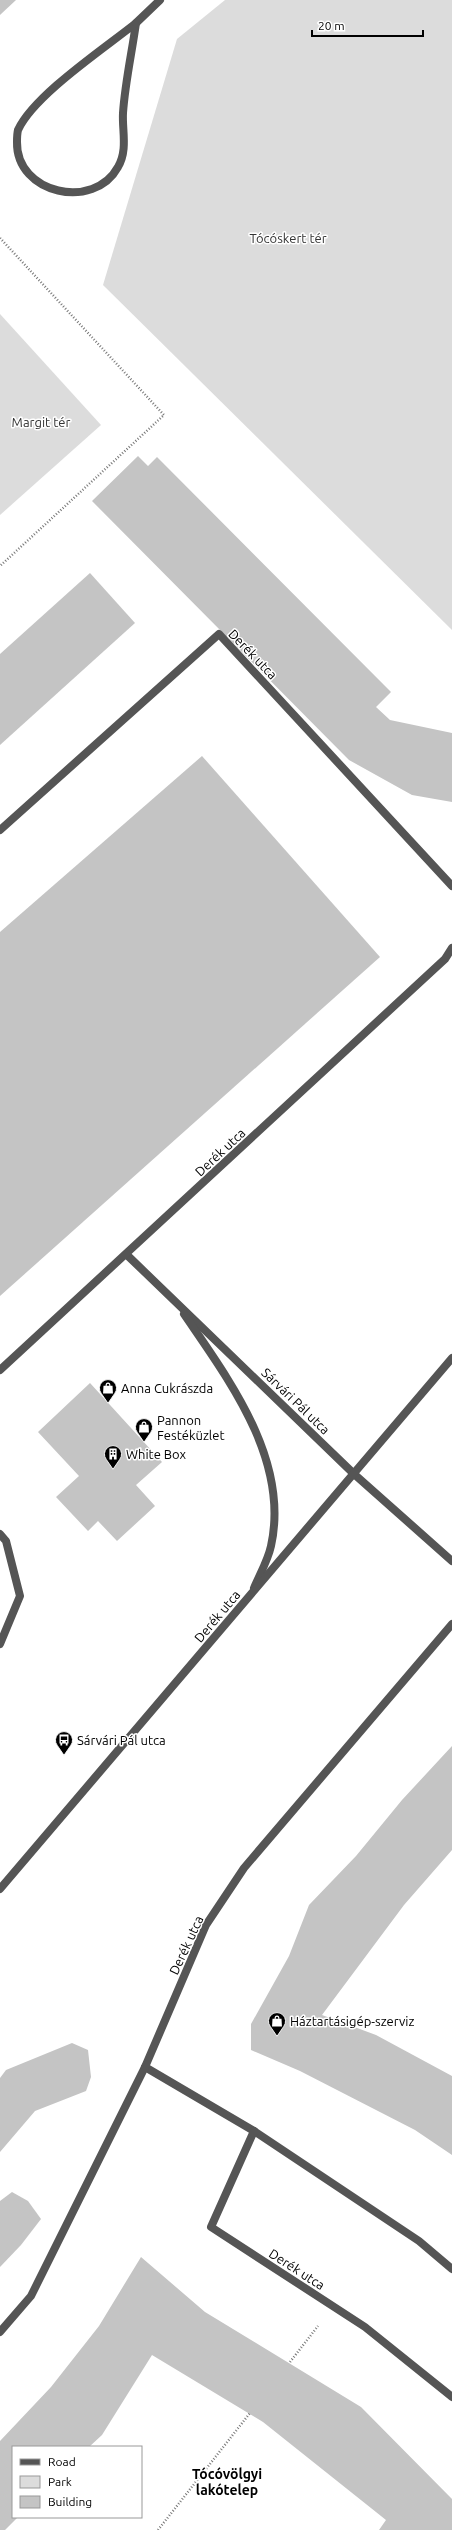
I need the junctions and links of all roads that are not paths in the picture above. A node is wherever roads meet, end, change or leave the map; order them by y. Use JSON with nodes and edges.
{"nodes":[{"id":1,"x":160,"y":0,"type":"edge"},
{"id":2,"x":136,"y":23,"type":"junction"},
{"id":3,"x":0,"y":830,"type":"edge"},
{"id":4,"x":452,"y":886,"type":"edge"},
{"id":5,"x":452,"y":948,"type":"edge"},
{"id":6,"x":127,"y":1254,"type":"junction"},
{"id":7,"x":173,"y":1299,"type":"junction"},
{"id":8,"x":452,"y":1358,"type":"edge"},
{"id":9,"x":0,"y":1370,"type":"edge"},
{"id":10,"x":354,"y":1474,"type":"junction"},
{"id":11,"x":0,"y":1534,"type":"edge"},
{"id":12,"x":452,"y":1561,"type":"edge"},
{"id":13,"x":251,"y":1595,"type":"junction"},
{"id":14,"x":452,"y":1624,"type":"edge"},
{"id":15,"x":0,"y":1644,"type":"edge"},
{"id":16,"x":0,"y":1889,"type":"edge"},
{"id":17,"x":145,"y":2067,"type":"junction"},
{"id":18,"x":254,"y":2131,"type":"junction"},
{"id":19,"x":452,"y":2270,"type":"edge"},
{"id":20,"x":0,"y":2332,"type":"edge"},
{"id":21,"x":452,"y":2397,"type":"edge"}],
"edges":[{"from":1,"to":2,"type":"street"},
{"from":2,"to":2,"type":"street"},
{"from":3,"to":4,"type":"street","name":"Derék utca"},
{"from":5,"to":6,"type":"street","name":"Derék utca"},
{"from":6,"to":7,"type":"street","name":"Sárvári Pál utca"},
{"from":6,"to":9,"type":"street","name":"Derék utca"},
{"from":7,"to":10,"type":"street","name":"Sárvári Pál utca"},
{"from":7,"to":13,"type":"street"},
{"from":8,"to":10,"type":"street","name":"Derék utca"},
{"from":10,"to":12,"type":"street","name":"Sárvári Pál utca"},
{"from":10,"to":13,"type":"street","name":"Derék utca"},
{"from":11,"to":15,"type":"street"},
{"from":13,"to":16,"type":"street","name":"Derék utca"},
{"from":14,"to":17,"type":"street","name":"Derék utca"},
{"from":17,"to":18,"type":"street"},
{"from":17,"to":20,"type":"street","name":"Derék utca"},
{"from":18,"to":19,"type":"street"},
{"from":18,"to":21,"type":"street","name":"Derék utca"}]}
